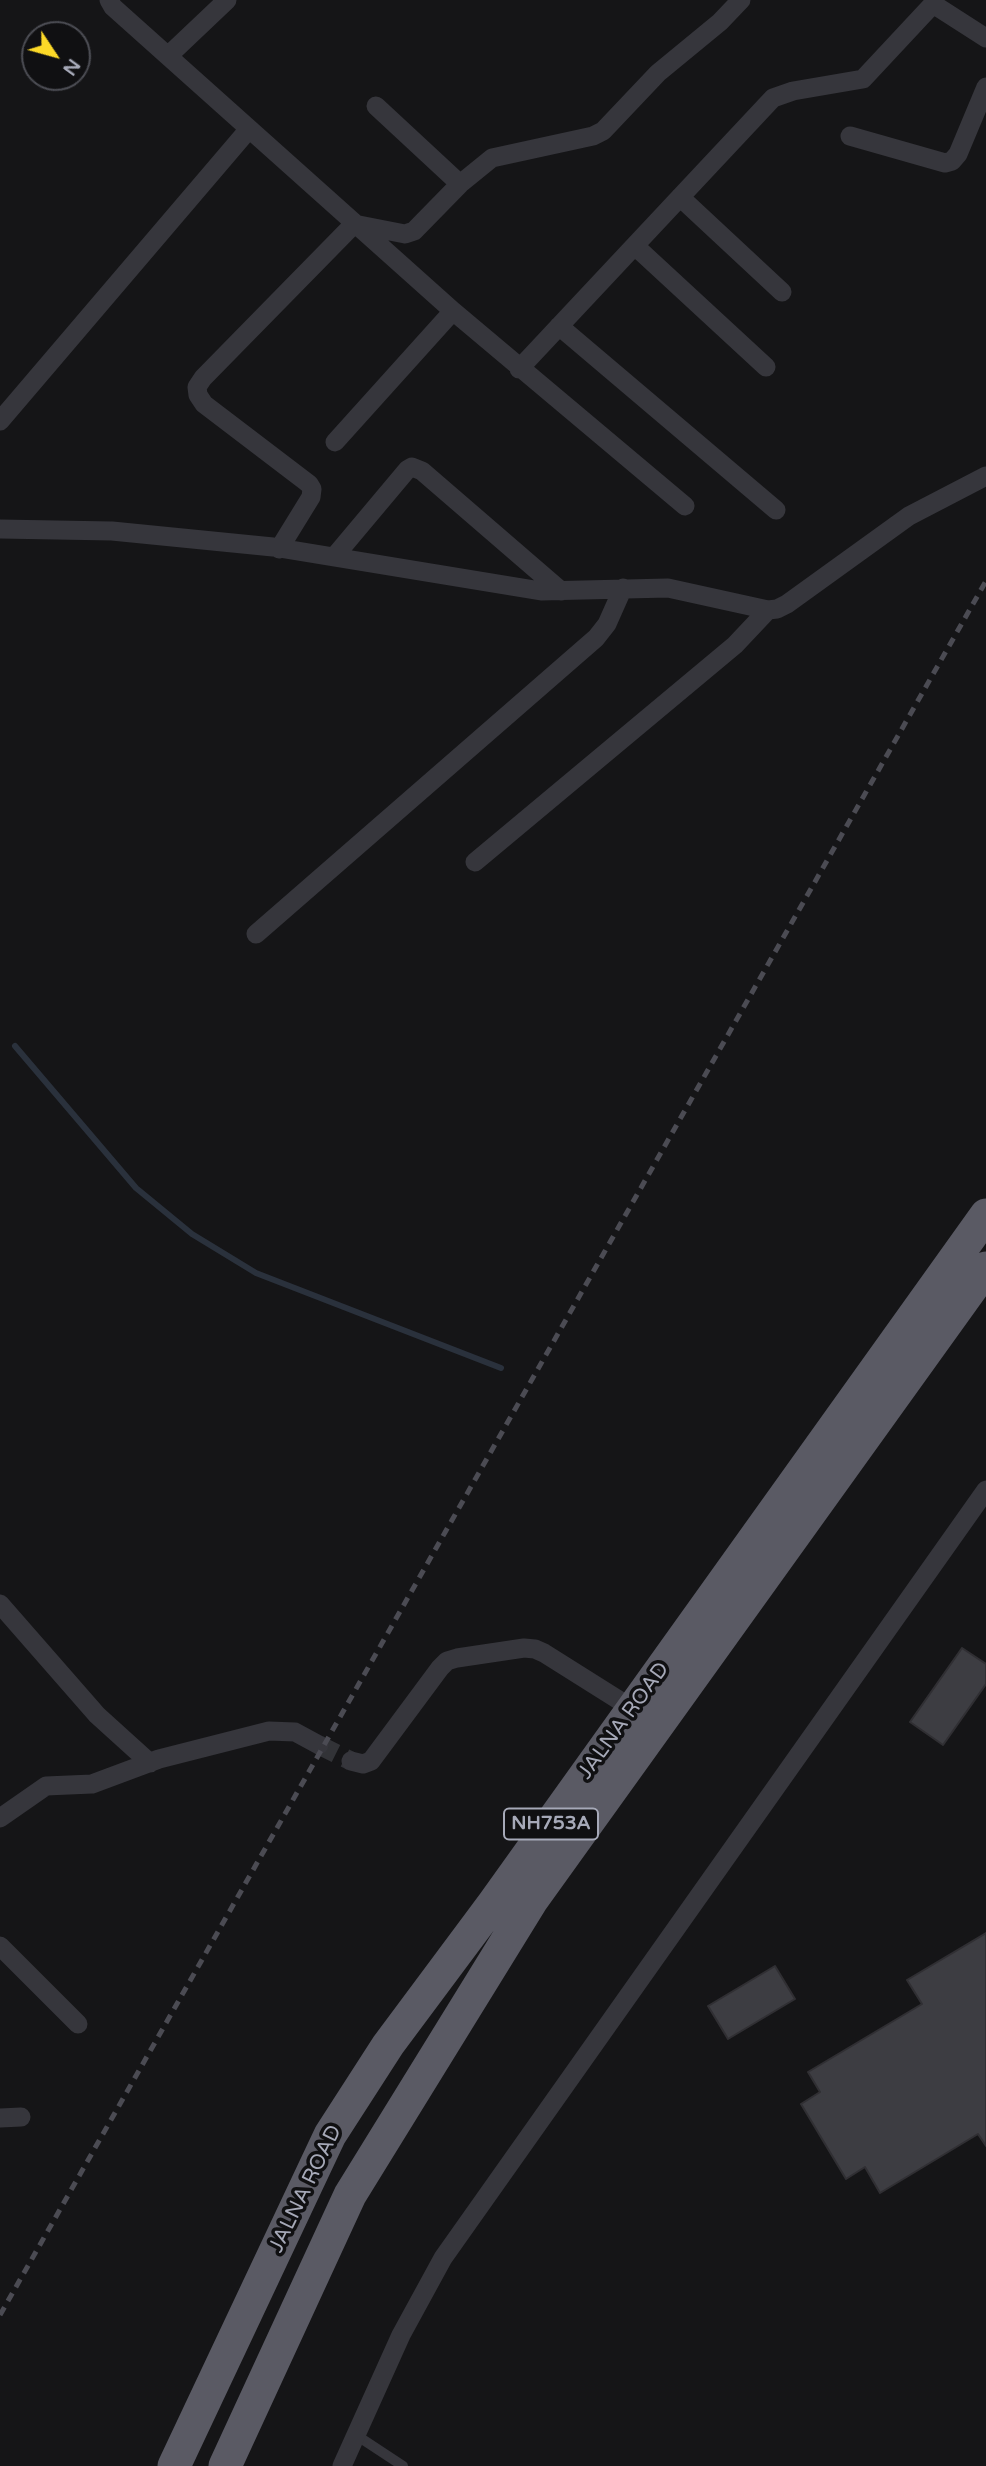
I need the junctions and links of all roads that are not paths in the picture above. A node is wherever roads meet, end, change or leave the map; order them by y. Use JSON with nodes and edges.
{"nodes":[{"id":1,"x":109,"y":0,"type":"edge"},
{"id":2,"x":227,"y":0,"type":"edge"},
{"id":3,"x":741,"y":0,"type":"edge"},
{"id":4,"x":986,"y":38,"type":"edge"},
{"id":5,"x":168,"y":56,"type":"junction"},
{"id":6,"x":986,"y":86,"type":"edge"},
{"id":7,"x":376,"y":106,"type":"dead end"},
{"id":8,"x":249,"y":130,"type":"junction"},
{"id":9,"x":850,"y":136,"type":"dead end"},
{"id":10,"x":460,"y":184,"type":"junction"},
{"id":11,"x":680,"y":198,"type":"junction"},
{"id":12,"x":354,"y":224,"type":"junction"},
{"id":13,"x":635,"y":246,"type":"junction"},
{"id":14,"x":782,"y":292,"type":"dead end"},
{"id":15,"x":453,"y":311,"type":"junction"},
{"id":16,"x":559,"y":327,"type":"junction"},
{"id":17,"x":766,"y":367,"type":"dead end"},
{"id":18,"x":519,"y":369,"type":"junction"},
{"id":19,"x":0,"y":421,"type":"edge"},
{"id":20,"x":335,"y":442,"type":"dead end"},
{"id":21,"x":986,"y":476,"type":"edge"},
{"id":22,"x":685,"y":506,"type":"dead end"},
{"id":23,"x":776,"y":510,"type":"dead end"},
{"id":24,"x":0,"y":528,"type":"edge"},
{"id":25,"x":279,"y":548,"type":"junction"},
{"id":26,"x":334,"y":557,"type":"junction"},
{"id":27,"x":623,"y":588,"type":"junction"},
{"id":28,"x":561,"y":591,"type":"junction"},
{"id":29,"x":768,"y":610,"type":"junction"},
{"id":30,"x":475,"y":862,"type":"dead end"},
{"id":31,"x":256,"y":934,"type":"dead end"},
{"id":32,"x":986,"y":1215,"type":"edge"},
{"id":33,"x":986,"y":1268,"type":"edge"},
{"id":34,"x":986,"y":1490,"type":"edge"},
{"id":35,"x":0,"y":1604,"type":"edge"},
{"id":36,"x":633,"y":1709,"type":"junction"},
{"id":37,"x":318,"y":1745,"type":"tunnel mouth"},
{"id":38,"x":351,"y":1761,"type":"dead end"},
{"id":39,"x":150,"y":1763,"type":"junction"},
{"id":40,"x":0,"y":1818,"type":"edge"},
{"id":41,"x":0,"y":1946,"type":"edge"},
{"id":42,"x":78,"y":2024,"type":"dead end"},
{"id":43,"x":0,"y":2118,"type":"edge"},
{"id":44,"x":22,"y":2118,"type":"dead end"},
{"id":45,"x":356,"y":2435,"type":"junction"},
{"id":46,"x":174,"y":2466,"type":"edge"},
{"id":47,"x":226,"y":2466,"type":"edge"},
{"id":48,"x":342,"y":2466,"type":"edge"},
{"id":49,"x":403,"y":2466,"type":"edge"}],
"edges":[{"from":1,"to":5,"type":"street"},
{"from":2,"to":5,"type":"street"},
{"from":3,"to":10,"type":"street"},
{"from":4,"to":11,"type":"street"},
{"from":5,"to":8,"type":"street"},
{"from":6,"to":9,"type":"street"},
{"from":7,"to":10,"type":"street"},
{"from":8,"to":12,"type":"street"},
{"from":8,"to":19,"type":"street"},
{"from":10,"to":12,"type":"street"},
{"from":11,"to":13,"type":"street"},
{"from":11,"to":14,"type":"street"},
{"from":12,"to":15,"type":"street"},
{"from":12,"to":25,"type":"street"},
{"from":13,"to":16,"type":"street"},
{"from":13,"to":17,"type":"street"},
{"from":15,"to":18,"type":"street"},
{"from":15,"to":20,"type":"street"},
{"from":16,"to":18,"type":"street"},
{"from":16,"to":23,"type":"street"},
{"from":18,"to":22,"type":"street"},
{"from":21,"to":29,"type":"street"},
{"from":24,"to":25,"type":"street"},
{"from":25,"to":26,"type":"street"},
{"from":26,"to":28,"type":"street"},
{"from":26,"to":28,"type":"street"},
{"from":27,"to":28,"type":"street"},
{"from":27,"to":29,"type":"street"},
{"from":27,"to":31,"type":"street"},
{"from":29,"to":30,"type":"street"},
{"from":32,"to":36,"type":"highway","name":"JALNA ROAD","number":"NH753A"},
{"from":33,"to":47,"type":"highway","name":"JALNA ROAD","number":"NH753A"},
{"from":34,"to":45,"type":"street"},
{"from":35,"to":39,"type":"street"},
{"from":36,"to":38,"type":"street"},
{"from":36,"to":46,"type":"highway","name":"JALNA ROAD","number":"NH753A"},
{"from":37,"to":39,"type":"street"},
{"from":39,"to":40,"type":"street"},
{"from":41,"to":42,"type":"street"},
{"from":43,"to":44,"type":"street"},
{"from":45,"to":48,"type":"street"},
{"from":45,"to":49,"type":"lane"}]}
